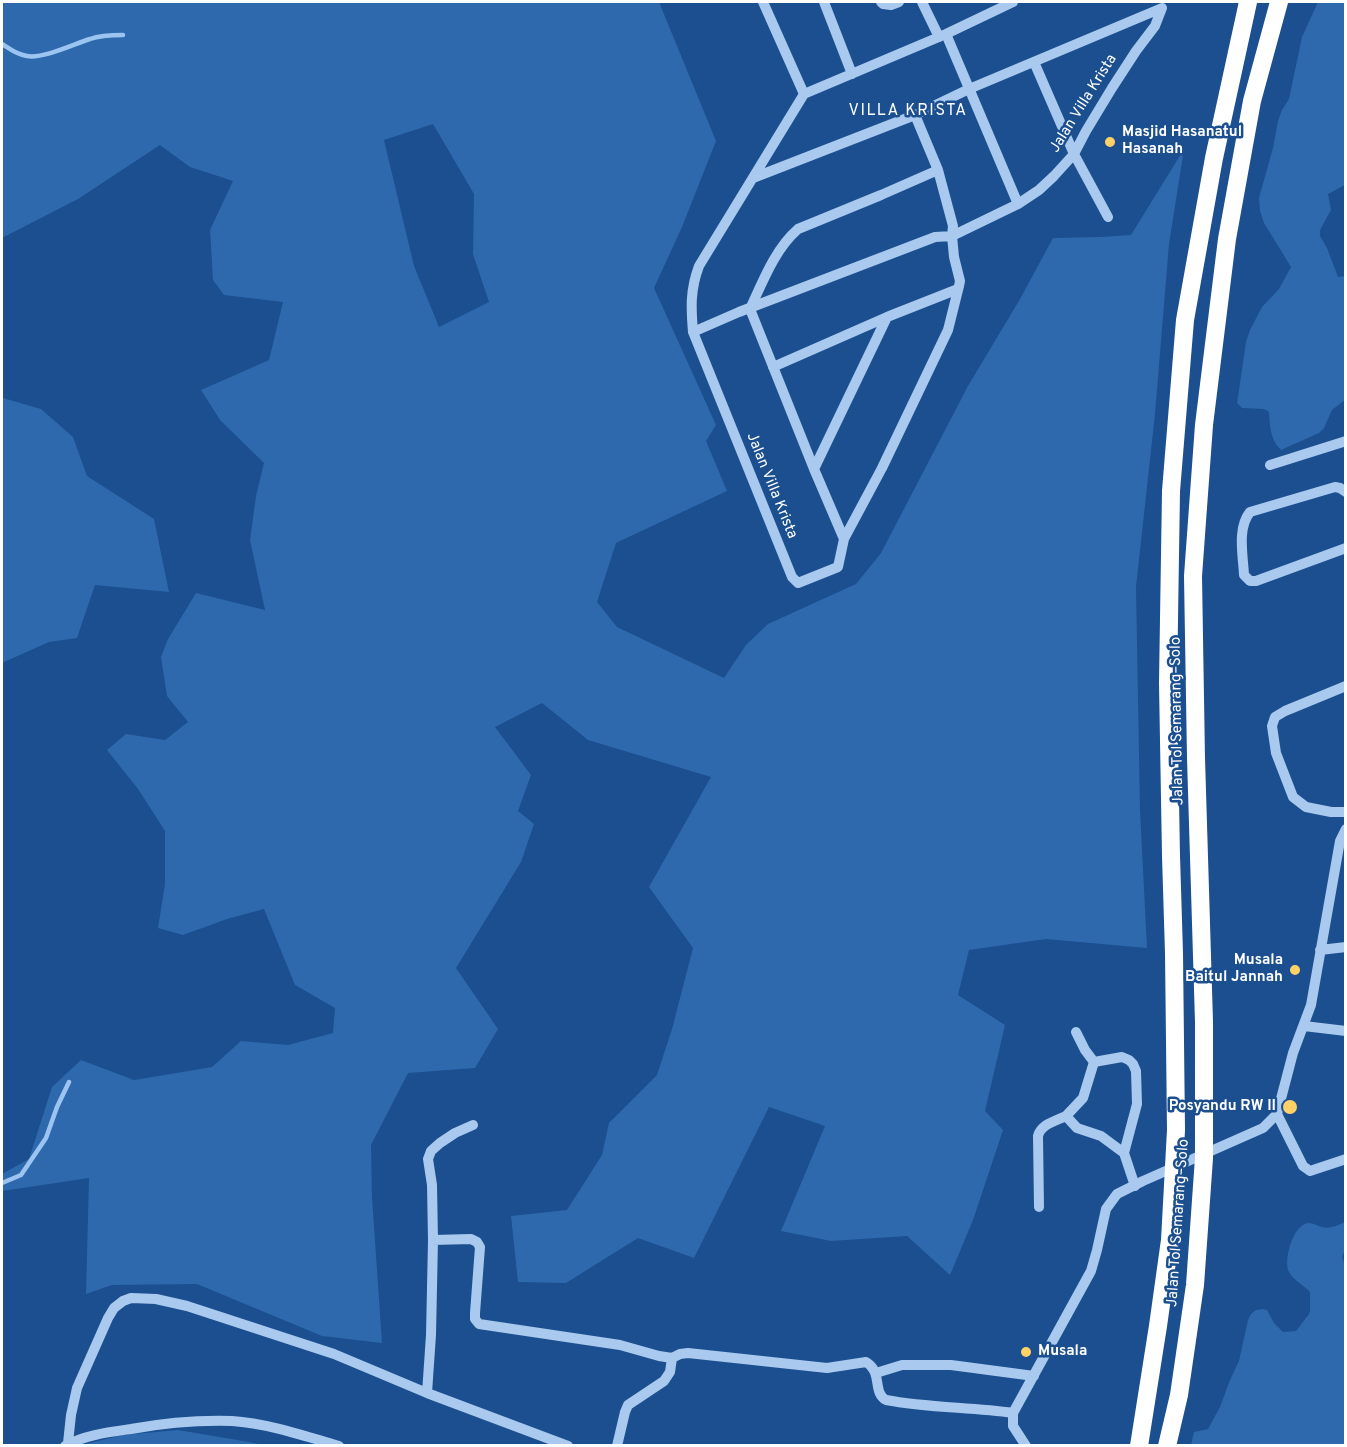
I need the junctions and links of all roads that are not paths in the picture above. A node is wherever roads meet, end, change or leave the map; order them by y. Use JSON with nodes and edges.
{"nodes":[{"id":1,"x":764,"y":2,"type":"edge"},
{"id":2,"x":824,"y":2,"type":"edge"},
{"id":3,"x":881,"y":2,"type":"edge"},
{"id":4,"x":899,"y":2,"type":"edge"},
{"id":5,"x":922,"y":2,"type":"edge"},
{"id":6,"x":1012,"y":2,"type":"edge"},
{"id":7,"x":1248,"y":2,"type":"edge"},
{"id":8,"x":1279,"y":2,"type":"edge"},
{"id":9,"x":1161,"y":5,"type":"edge"},
{"id":10,"x":942,"y":35,"type":"junction"},
{"id":11,"x":1034,"y":62,"type":"junction"},
{"id":12,"x":852,"y":74,"type":"junction"},
{"id":13,"x":969,"y":89,"type":"junction"},
{"id":14,"x":804,"y":94,"type":"junction"},
{"id":15,"x":915,"y":115,"type":"junction"},
{"id":16,"x":1074,"y":154,"type":"junction"},
{"id":17,"x":938,"y":170,"type":"junction"},
{"id":18,"x":753,"y":178,"type":"junction"},
{"id":19,"x":1018,"y":204,"type":"junction"},
{"id":20,"x":1108,"y":218,"type":"dead end"},
{"id":21,"x":952,"y":236,"type":"junction"},
{"id":22,"x":958,"y":289,"type":"junction"},
{"id":23,"x":750,"y":309,"type":"junction"},
{"id":24,"x":887,"y":317,"type":"junction"},
{"id":25,"x":693,"y":332,"type":"junction"},
{"id":26,"x":773,"y":367,"type":"junction"},
{"id":27,"x":1346,"y":441,"type":"edge"},
{"id":28,"x":1270,"y":465,"type":"dead end"},
{"id":29,"x":814,"y":469,"type":"junction"},
{"id":30,"x":1346,"y":492,"type":"edge"},
{"id":31,"x":844,"y":539,"type":"junction"},
{"id":32,"x":1346,"y":548,"type":"edge"},
{"id":33,"x":1346,"y":686,"type":"edge"},
{"id":34,"x":1346,"y":812,"type":"edge"},
{"id":35,"x":1346,"y":829,"type":"edge"},
{"id":36,"x":1346,"y":947,"type":"edge"},
{"id":37,"x":1320,"y":950,"type":"junction"},
{"id":38,"x":1304,"y":1026,"type":"junction"},
{"id":39,"x":1346,"y":1031,"type":"edge"},
{"id":40,"x":1076,"y":1032,"type":"dead end"},
{"id":41,"x":1094,"y":1062,"type":"junction"},
{"id":42,"x":1277,"y":1114,"type":"junction"},
{"id":43,"x":1066,"y":1116,"type":"junction"},
{"id":44,"x":473,"y":1125,"type":"dead end"},
{"id":45,"x":1124,"y":1153,"type":"junction"},
{"id":46,"x":1344,"y":1164,"type":"edge"},
{"id":47,"x":1139,"y":1183,"type":"junction"},
{"id":48,"x":1039,"y":1207,"type":"dead end"},
{"id":49,"x":433,"y":1240,"type":"junction"},
{"id":50,"x":672,"y":1358,"type":"junction"},
{"id":51,"x":876,"y":1373,"type":"junction"},
{"id":52,"x":1034,"y":1376,"type":"junction"},
{"id":53,"x":428,"y":1393,"type":"junction"},
{"id":54,"x":1013,"y":1413,"type":"junction"},
{"id":55,"x":67,"y":1444,"type":"edge"},
{"id":56,"x":339,"y":1446,"type":"edge"},
{"id":57,"x":568,"y":1446,"type":"edge"},
{"id":58,"x":617,"y":1446,"type":"edge"},
{"id":59,"x":1026,"y":1446,"type":"edge"},
{"id":60,"x":1139,"y":1446,"type":"edge"},
{"id":61,"x":1167,"y":1446,"type":"edge"}],
"edges":[{"from":1,"to":14,"type":"street"},
{"from":2,"to":12,"type":"street"},
{"from":3,"to":4,"type":"street"},
{"from":5,"to":10,"type":"street"},
{"from":6,"to":10,"type":"street"},
{"from":7,"to":60,"type":"highway","name":"Jalan Tol Semarang–Solo"},
{"from":8,"to":61,"type":"highway","name":"Jalan Tol Semarang–Solo"},
{"from":9,"to":11,"type":"street","name":"Jalan Villa Krista"},
{"from":9,"to":16,"type":"street","name":"Jalan Villa Krista"},
{"from":10,"to":12,"type":"street"},
{"from":10,"to":13,"type":"street"},
{"from":11,"to":13,"type":"street","name":"Jalan Villa Krista"},
{"from":11,"to":16,"type":"street"},
{"from":12,"to":14,"type":"street"},
{"from":13,"to":15,"type":"street","name":"Jalan Villa Krista"},
{"from":13,"to":19,"type":"street"},
{"from":14,"to":18,"type":"street","name":"Jalan Villa Krista"},
{"from":15,"to":17,"type":"street","name":"Jalan Villa Krista"},
{"from":15,"to":18,"type":"street","name":"Jalan Villa Krista"},
{"from":16,"to":19,"type":"street","name":"Jalan Villa Krista"},
{"from":16,"to":20,"type":"street"},
{"from":17,"to":21,"type":"street","name":"Jalan Villa Krista"},
{"from":17,"to":23,"type":"street"},
{"from":18,"to":25,"type":"street","name":"Jalan Villa Krista"},
{"from":19,"to":21,"type":"street","name":"Jalan Villa Krista"},
{"from":21,"to":22,"type":"street","name":"Jalan Villa Krista"},
{"from":21,"to":23,"type":"street","name":"Jalan Villa Krista"},
{"from":22,"to":24,"type":"street"},
{"from":22,"to":31,"type":"street","name":"Jalan Villa Krista"},
{"from":23,"to":25,"type":"street","name":"Jalan Villa Krista"},
{"from":23,"to":26,"type":"street"},
{"from":24,"to":26,"type":"street"},
{"from":24,"to":29,"type":"street"},
{"from":25,"to":31,"type":"street","name":"Jalan Villa Krista"},
{"from":26,"to":29,"type":"street"},
{"from":27,"to":28,"type":"street"},
{"from":29,"to":31,"type":"street"},
{"from":30,"to":32,"type":"street"},
{"from":33,"to":34,"type":"street"},
{"from":35,"to":37,"type":"street"},
{"from":36,"to":37,"type":"street"},
{"from":37,"to":38,"type":"street"},
{"from":38,"to":39,"type":"street"},
{"from":38,"to":42,"type":"street"},
{"from":40,"to":41,"type":"street"},
{"from":41,"to":43,"type":"street"},
{"from":41,"to":45,"type":"street"},
{"from":42,"to":46,"type":"street"},
{"from":42,"to":47,"type":"street"},
{"from":43,"to":45,"type":"street"},
{"from":43,"to":48,"type":"street"},
{"from":44,"to":49,"type":"street"},
{"from":45,"to":47,"type":"street"},
{"from":47,"to":52,"type":"street"},
{"from":49,"to":50,"type":"street"},
{"from":49,"to":53,"type":"street"},
{"from":50,"to":51,"type":"street"},
{"from":50,"to":58,"type":"street"},
{"from":51,"to":52,"type":"street"},
{"from":51,"to":54,"type":"street"},
{"from":52,"to":54,"type":"street"},
{"from":53,"to":55,"type":"street"},
{"from":53,"to":57,"type":"street"},
{"from":54,"to":59,"type":"street"},
{"from":55,"to":56,"type":"street"}]}
